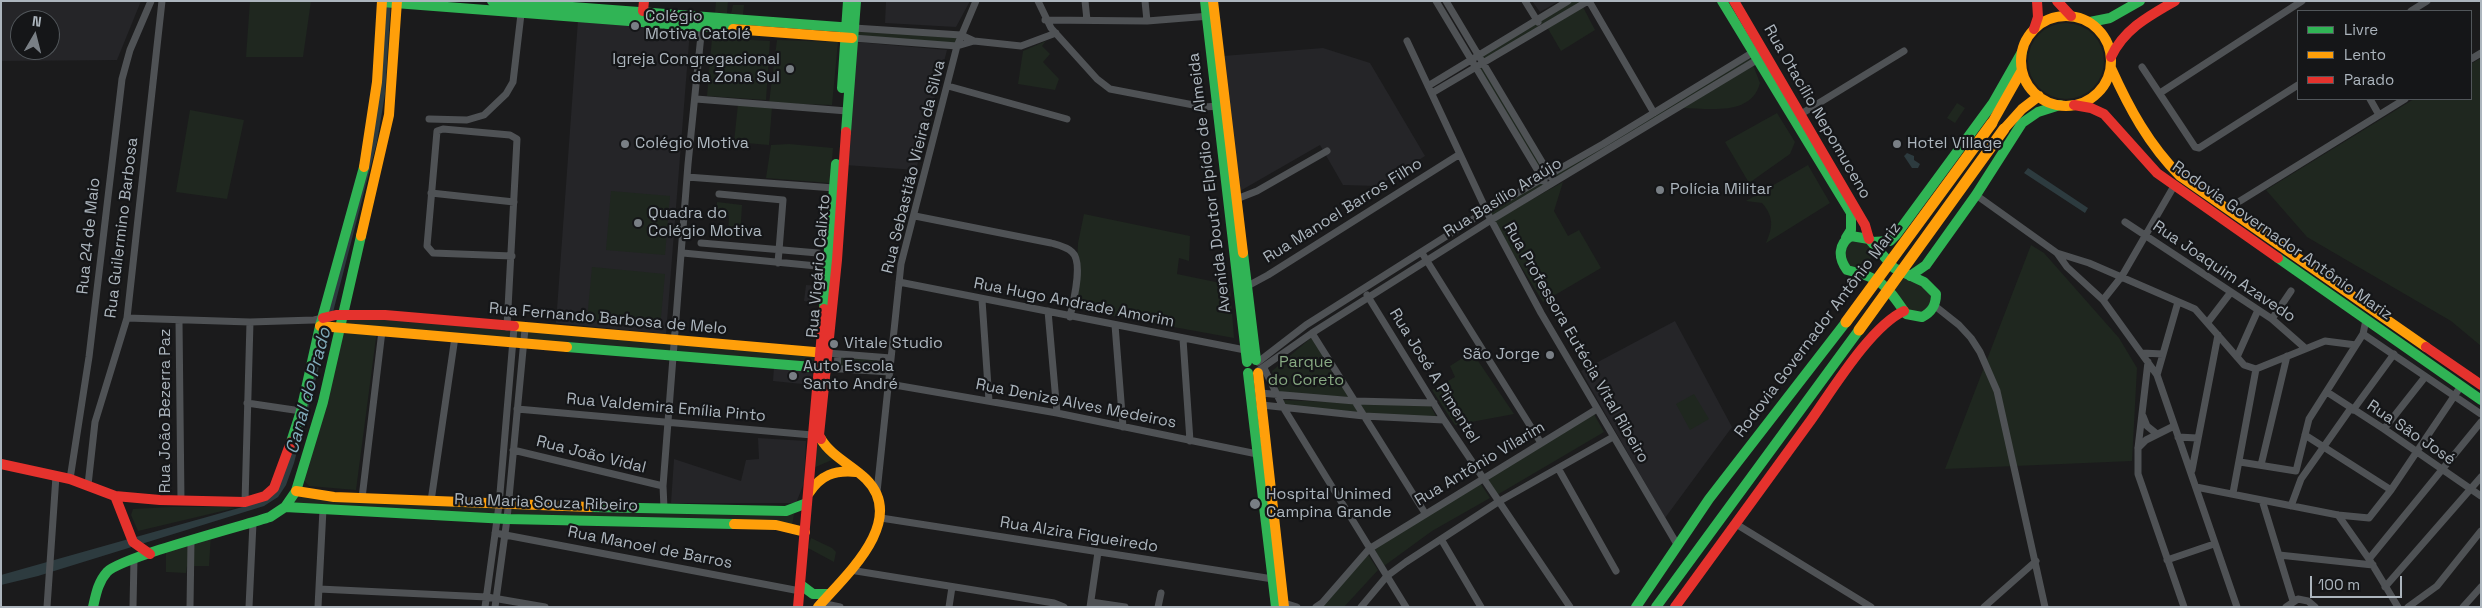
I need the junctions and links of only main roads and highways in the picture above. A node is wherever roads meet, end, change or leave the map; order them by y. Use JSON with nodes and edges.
{"nodes":[{"id":1,"x":492,"y":1,"type":"edge"},
{"id":2,"x":848,"y":1,"type":"edge"},
{"id":3,"x":856,"y":1,"type":"edge"},
{"id":4,"x":1205,"y":1,"type":"edge"},
{"id":5,"x":1213,"y":1,"type":"edge"},
{"id":6,"x":1722,"y":1,"type":"edge"},
{"id":7,"x":1734,"y":1,"type":"edge"},
{"id":8,"x":2037,"y":1,"type":"edge"},
{"id":9,"x":2057,"y":1,"type":"edge"},
{"id":10,"x":2140,"y":1,"type":"edge"},
{"id":11,"x":2175,"y":1,"type":"edge"},
{"id":12,"x":389,"y":2,"type":"edge"},
{"id":13,"x":638,"y":6,"type":"edge"},
{"id":14,"x":526,"y":11,"type":"junction"},
{"id":15,"x":1211,"y":16,"type":"junction"},
{"id":16,"x":2071,"y":16,"type":"junction"},
{"id":17,"x":2090,"y":22,"type":"junction"},
{"id":18,"x":792,"y":28,"type":"junction"},
{"id":19,"x":2034,"y":29,"type":"junction"},
{"id":20,"x":850,"y":33,"type":"junction"},
{"id":21,"x":2022,"y":52,"type":"junction"},
{"id":22,"x":1759,"y":53,"type":"junction"},
{"id":23,"x":2111,"y":62,"type":"junction"},
{"id":24,"x":2022,"y":70,"type":"junction"},
{"id":25,"x":2039,"y":96,"type":"junction"},
{"id":26,"x":2060,"y":105,"type":"junction"},
{"id":27,"x":2074,"y":105,"type":"junction"},
{"id":28,"x":844,"y":111,"type":"junction"},
{"id":29,"x":1846,"y":199,"type":"junction"},
{"id":30,"x":1846,"y":238,"type":"junction"},
{"id":31,"x":1871,"y":240,"type":"junction"},
{"id":32,"x":1926,"y":265,"type":"junction"},
{"id":33,"x":1910,"y":276,"type":"junction"},
{"id":34,"x":1928,"y":282,"type":"junction"},
{"id":35,"x":1243,"y":288,"type":"junction"},
{"id":36,"x":1896,"y":298,"type":"junction"},
{"id":37,"x":1904,"y":311,"type":"junction"},
{"id":38,"x":326,"y":320,"type":"junction"},
{"id":39,"x":1883,"y":325,"type":"junction"},
{"id":40,"x":338,"y":328,"type":"junction"},
{"id":41,"x":828,"y":354,"type":"junction"},
{"id":42,"x":1256,"y":367,"type":"junction"},
{"id":43,"x":827,"y":368,"type":"junction"},
{"id":44,"x":2481,"y":385,"type":"edge"},
{"id":45,"x":2481,"y":400,"type":"edge"},
{"id":46,"x":1262,"y":455,"type":"junction"},
{"id":47,"x":1,"y":464,"type":"edge"},
{"id":48,"x":856,"y":472,"type":"junction"},
{"id":49,"x":296,"y":491,"type":"junction"},
{"id":50,"x":115,"y":496,"type":"junction"},
{"id":51,"x":807,"y":499,"type":"junction"},
{"id":52,"x":285,"y":508,"type":"junction"},
{"id":53,"x":805,"y":532,"type":"junction"},
{"id":54,"x":147,"y":552,"type":"junction"},
{"id":55,"x":800,"y":588,"type":"junction"},
{"id":56,"x":822,"y":601,"type":"edge"},
{"id":57,"x":1280,"y":604,"type":"edge"},
{"id":58,"x":93,"y":607,"type":"edge"},
{"id":59,"x":798,"y":607,"type":"edge"},
{"id":60,"x":1636,"y":607,"type":"edge"},
{"id":61,"x":1656,"y":607,"type":"edge"},
{"id":62,"x":1675,"y":607,"type":"edge"}],
"edges":[{"from":1,"to":14,"type":"main road"},
{"from":2,"to":20,"type":"main road","name":"Rua Vigário Calixto"},
{"from":3,"to":20,"type":"main road","name":"Rua Vigário Calixto"},
{"from":4,"to":15,"type":"main road","name":"Avenida Doutor Elpídio de Almeida"},
{"from":5,"to":15,"type":"main road","name":"Avenida Doutor Elpídio de Almeida"},
{"from":6,"to":22,"type":"main road","name":"Rua Otacílio Nepomuceno"},
{"from":7,"to":22,"type":"main road","name":"Rua Otacílio Nepomuceno"},
{"from":8,"to":19,"type":"main road"},
{"from":9,"to":16,"type":"main road"},
{"from":10,"to":17,"type":"main road"},
{"from":11,"to":23,"type":"main road"},
{"from":12,"to":14,"type":"main road"},
{"from":12,"to":38,"type":"main road"},
{"from":12,"to":38,"type":"main road"},
{"from":13,"to":14,"type":"main road"},
{"from":13,"to":18,"type":"main road"},
{"from":14,"to":18,"type":"main road"},
{"from":15,"to":35,"type":"main road","name":"Avenida Doutor Elpídio de Almeida"},
{"from":16,"to":17,"type":"main road"},
{"from":16,"to":19,"type":"main road"},
{"from":17,"to":23,"type":"main road"},
{"from":18,"to":20,"type":"main road"},
{"from":19,"to":21,"type":"main road"},
{"from":20,"to":28,"type":"main road","name":"Rua Vigário Calixto"},
{"from":21,"to":24,"type":"main road"},
{"from":21,"to":31,"type":"main road"},
{"from":22,"to":29,"type":"main road","name":"Rua Otacílio Nepomuceno"},
{"from":22,"to":29,"type":"main road","name":"Rua Otacílio Nepomuceno"},
{"from":23,"to":27,"type":"main road"},
{"from":23,"to":44,"type":"main road","name":"Rodovia Governador Antônio Mariz"},
{"from":24,"to":25,"type":"main road"},
{"from":24,"to":60,"type":"main road","name":"Rodovia Governador Antônio Mariz","bridge":true},
{"from":25,"to":26,"type":"main road"},
{"from":25,"to":61,"type":"main road","name":"Rodovia Governador Antônio Mariz","bridge":true},
{"from":26,"to":27,"type":"main road"},
{"from":26,"to":32,"type":"main road"},
{"from":27,"to":45,"type":"main road","name":"Rodovia Governador Antônio Mariz"},
{"from":28,"to":41,"type":"main road","name":"Rua Vigário Calixto"},
{"from":28,"to":41,"type":"main road","name":"Rua Vigário Calixto"},
{"from":29,"to":30,"type":"main road","name":"Rua Otacílio Nepomuceno"},
{"from":29,"to":31,"type":"main road","name":"Rua Otacílio Nepomuceno"},
{"from":30,"to":31,"type":"main road"},
{"from":30,"to":36,"type":"main road","name":"Rua Otacílio Nepomuceno"},
{"from":31,"to":33,"type":"main road","name":"Rua Otacílio Nepomuceno"},
{"from":32,"to":33,"type":"main road"},
{"from":32,"to":34,"type":"main road"},
{"from":33,"to":34,"type":"main road","name":"Rua Otacílio Nepomuceno"},
{"from":34,"to":37,"type":"main road"},
{"from":35,"to":42,"type":"main road","name":"Avenida Doutor Elpídio de Almeida"},
{"from":35,"to":42,"type":"main road","name":"Avenida Doutor Elpídio de Almeida"},
{"from":36,"to":37,"type":"main road"},
{"from":36,"to":39,"type":"main road"},
{"from":37,"to":39,"type":"main road"},
{"from":38,"to":40,"type":"main road"},
{"from":38,"to":40,"type":"main road","name":"Rua Fernando Barbosa de Melo"},
{"from":38,"to":41,"type":"main road","name":"Rua Fernando Barbosa de Melo"},
{"from":38,"to":50,"type":"main road"},
{"from":39,"to":62,"type":"main road"},
{"from":40,"to":43,"type":"main road","name":"Rua Fernando Barbosa de Melo"},
{"from":40,"to":49,"type":"main road"},
{"from":41,"to":43,"type":"main road","name":"Rua Vigário Calixto"},
{"from":42,"to":46,"type":"main road","name":"Avenida Doutor Elpídio de Almeida"},
{"from":42,"to":46,"type":"main road","name":"Avenida Doutor Elpídio de Almeida"},
{"from":43,"to":48,"type":"main road","name":"Rua Vigário Calixto"},
{"from":43,"to":51,"type":"main road","name":"Rua Vigário Calixto"},
{"from":46,"to":57,"type":"main road","name":"Avenida Doutor Elpídio de Almeida"},
{"from":46,"to":57,"type":"main road","name":"Avenida Doutor Elpídio de Almeida"},
{"from":47,"to":50,"type":"main road"},
{"from":48,"to":51,"type":"main road"},
{"from":48,"to":56,"type":"main road","name":"Rua Vigário Calixto"},
{"from":49,"to":51,"type":"main road","name":"Rua Maria Souza Ribeiro"},
{"from":49,"to":52,"type":"main road"},
{"from":50,"to":54,"type":"main road"},
{"from":51,"to":53,"type":"main road","name":"Rua Vigário Calixto"},
{"from":52,"to":53,"type":"main road","name":"Rua Maria Souza Ribeiro"},
{"from":52,"to":54,"type":"main road"},
{"from":53,"to":55,"type":"main road","name":"Rua Vigário Calixto"},
{"from":54,"to":58,"type":"main road"},
{"from":55,"to":56,"type":"main road"},
{"from":55,"to":59,"type":"main road","name":"Rua Vigário Calixto"}]}
